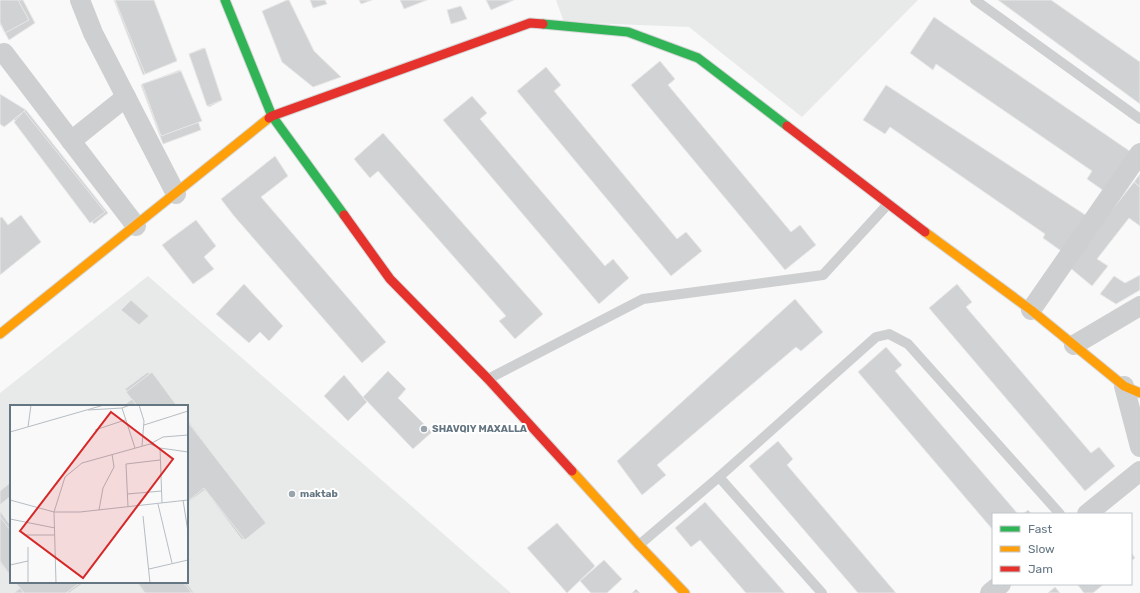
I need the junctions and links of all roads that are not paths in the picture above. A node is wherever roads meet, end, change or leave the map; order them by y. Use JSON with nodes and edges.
{"nodes":[{"id":1,"x":80,"y":0,"type":"edge"},
{"id":2,"x":226,"y":0,"type":"edge"},
{"id":3,"x":975,"y":0,"type":"edge"},
{"id":4,"x":4,"y":52,"type":"dead end"},
{"id":5,"x":126,"y":97,"type":"junction"},
{"id":6,"x":272,"y":116,"type":"junction"},
{"id":7,"x":1140,"y":119,"type":"edge"},
{"id":8,"x":71,"y":141,"type":"junction"},
{"id":9,"x":1140,"y":154,"type":"edge"},
{"id":10,"x":176,"y":194,"type":"junction"},
{"id":11,"x":888,"y":204,"type":"junction"},
{"id":12,"x":136,"y":226,"type":"junction"},
{"id":13,"x":1140,"y":306,"type":"edge"},
{"id":14,"x":1031,"y":310,"type":"junction"},
{"id":15,"x":0,"y":334,"type":"edge"},
{"id":16,"x":1074,"y":345,"type":"junction"},
{"id":17,"x":488,"y":379,"type":"junction"},
{"id":18,"x":1132,"y":389,"type":"edge"},
{"id":19,"x":1140,"y":447,"type":"edge"},
{"id":20,"x":1140,"y":471,"type":"edge"},
{"id":21,"x":719,"y":477,"type":"junction"},
{"id":22,"x":1059,"y":513,"type":"edge"},
{"id":23,"x":1088,"y":513,"type":"edge"},
{"id":24,"x":639,"y":545,"type":"junction"},
{"id":25,"x":1000,"y":585,"type":"edge"},
{"id":26,"x":685,"y":593,"type":"edge"},
{"id":27,"x":822,"y":593,"type":"edge"},
{"id":28,"x":990,"y":593,"type":"edge"}],
"edges":[{"from":1,"to":5,"type":"street"},
{"from":2,"to":6,"type":"street"},
{"from":3,"to":7,"type":"lane"},
{"from":4,"to":8,"type":"street"},
{"from":5,"to":8,"type":"street"},
{"from":5,"to":10,"type":"street"},
{"from":6,"to":10,"type":"street"},
{"from":6,"to":11,"type":"street"},
{"from":6,"to":17,"type":"street"},
{"from":8,"to":12,"type":"street"},
{"from":9,"to":14,"type":"street"},
{"from":10,"to":12,"type":"street"},
{"from":11,"to":14,"type":"street"},
{"from":11,"to":17,"type":"lane"},
{"from":12,"to":15,"type":"street"},
{"from":13,"to":16,"type":"street"},
{"from":14,"to":16,"type":"street"},
{"from":16,"to":18,"type":"street"},
{"from":17,"to":24,"type":"street"},
{"from":18,"to":19,"type":"street"},
{"from":20,"to":23,"type":"street"},
{"from":21,"to":22,"type":"lane"},
{"from":21,"to":24,"type":"lane"},
{"from":21,"to":27,"type":"lane"},
{"from":24,"to":26,"type":"street"},
{"from":25,"to":28,"type":"street"}]}
